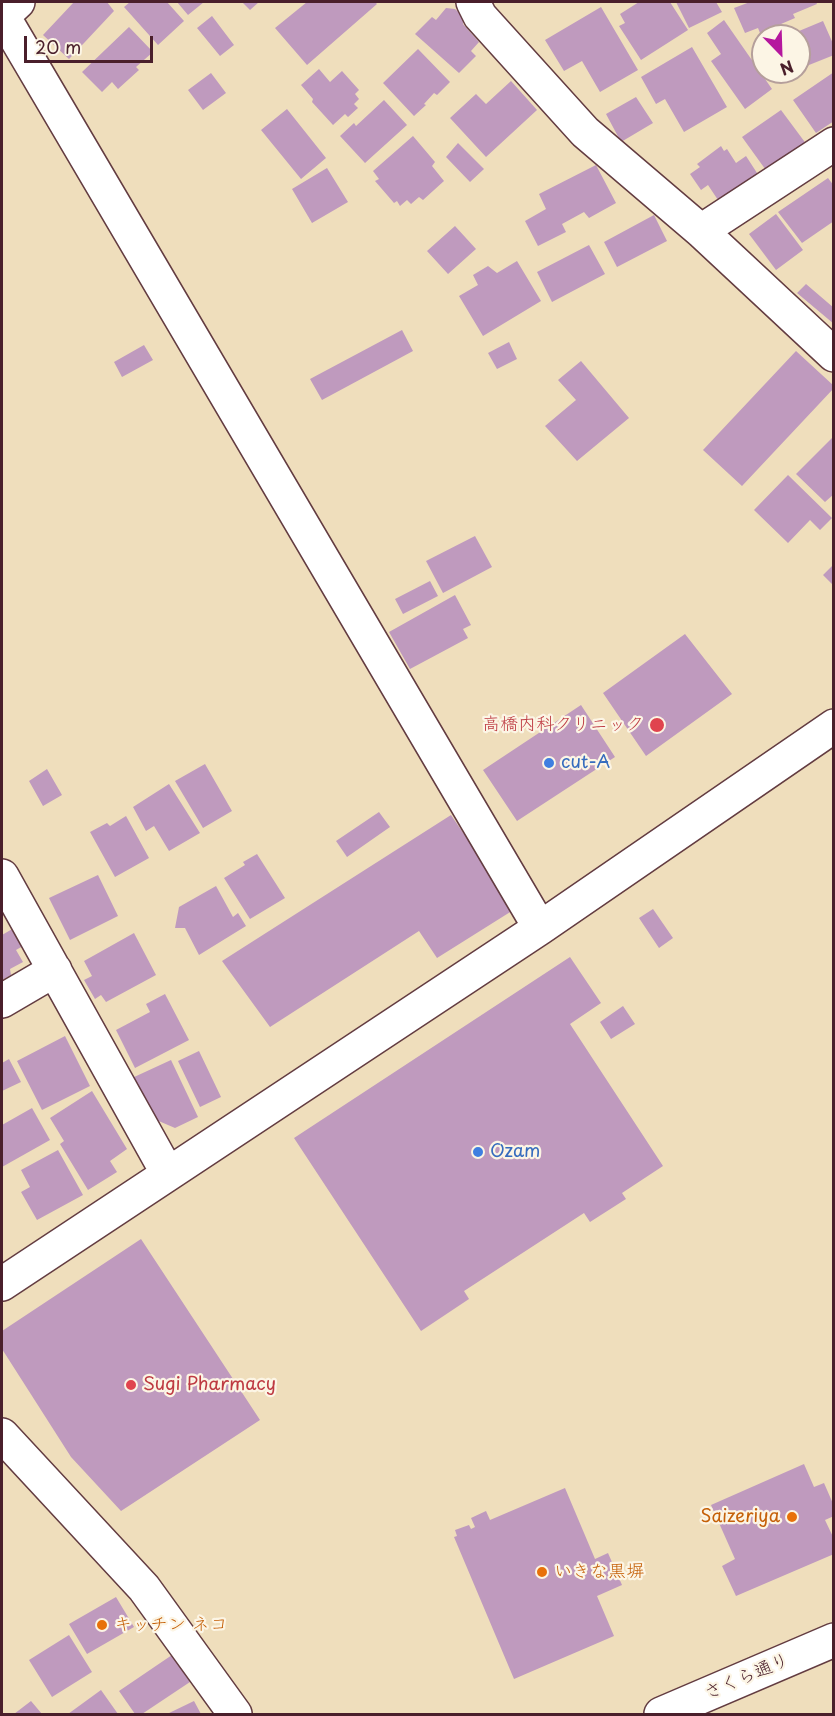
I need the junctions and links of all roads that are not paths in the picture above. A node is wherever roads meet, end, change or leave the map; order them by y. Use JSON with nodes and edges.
{"nodes":[{"id":1,"x":18,"y":2,"type":"edge"},
{"id":2,"x":473,"y":2,"type":"edge"},
{"id":3,"x":834,"y":144,"type":"edge"},
{"id":4,"x":701,"y":231,"type":"junction"},
{"id":5,"x":834,"y":355,"type":"edge"},
{"id":6,"x":834,"y":726,"type":"edge"},
{"id":7,"x":2,"y":876,"type":"edge"},
{"id":8,"x":540,"y":928,"type":"junction"},
{"id":9,"x":55,"y":970,"type":"junction"},
{"id":10,"x":2,"y":1001,"type":"edge"},
{"id":11,"x":168,"y":1174,"type":"junction"},
{"id":12,"x":2,"y":1284,"type":"edge"},
{"id":13,"x":2,"y":1435,"type":"edge"},
{"id":14,"x":834,"y":1640,"type":"edge"},
{"id":15,"x":235,"y":1714,"type":"edge"},
{"id":16,"x":661,"y":1714,"type":"edge"}],
"edges":[{"from":1,"to":8,"type":"street"},
{"from":2,"to":4,"type":"street"},
{"from":3,"to":4,"type":"street"},
{"from":4,"to":5,"type":"street"},
{"from":6,"to":8,"type":"street"},
{"from":7,"to":9,"type":"street"},
{"from":8,"to":11,"type":"street"},
{"from":9,"to":10,"type":"street"},
{"from":9,"to":11,"type":"street"},
{"from":11,"to":12,"type":"street"},
{"from":13,"to":15,"type":"street"},
{"from":14,"to":16,"type":"street","name":"さくら通り"}]}
